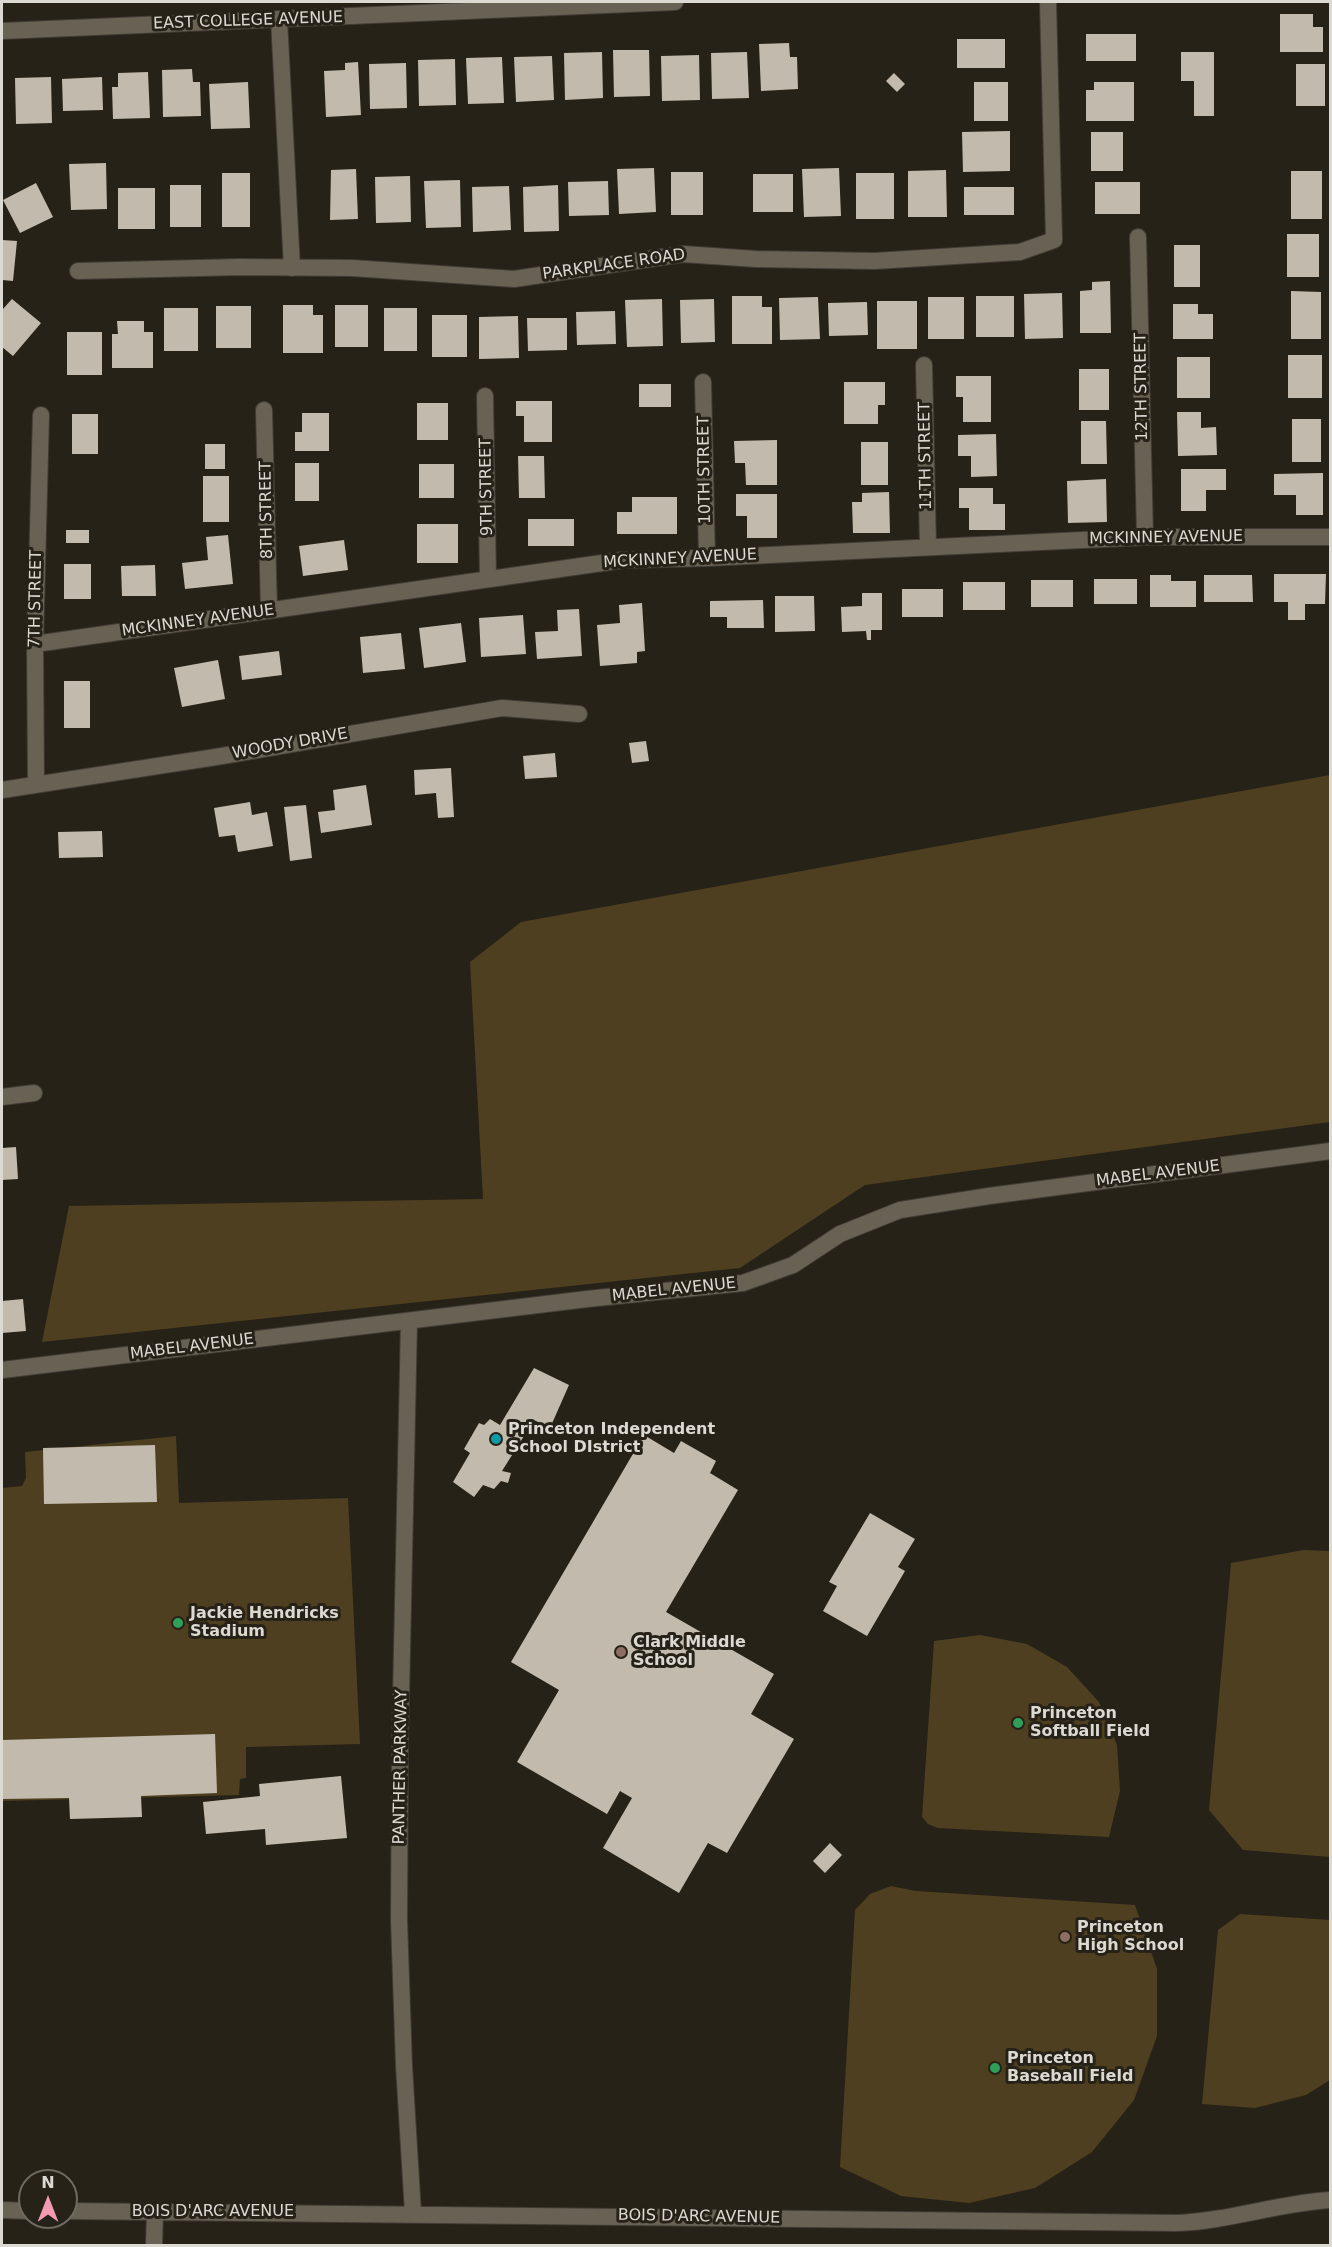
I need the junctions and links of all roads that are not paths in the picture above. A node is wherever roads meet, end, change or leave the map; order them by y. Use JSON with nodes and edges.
{"nodes":[{"id":1,"x":675,"y":2,"type":"edge"},
{"id":2,"x":1048,"y":2,"type":"edge"},
{"id":3,"x":279,"y":19,"type":"junction"},
{"id":4,"x":2,"y":30,"type":"edge"},
{"id":5,"x":1138,"y":237,"type":"dead end"},
{"id":6,"x":292,"y":268,"type":"junction"},
{"id":7,"x":78,"y":271,"type":"dead end"},
{"id":8,"x":924,"y":365,"type":"dead end"},
{"id":9,"x":703,"y":382,"type":"dead end"},
{"id":10,"x":485,"y":396,"type":"dead end"},
{"id":11,"x":264,"y":410,"type":"dead end"},
{"id":12,"x":41,"y":415,"type":"dead end"},
{"id":13,"x":1145,"y":537,"type":"junction"},
{"id":14,"x":1330,"y":537,"type":"edge"},
{"id":15,"x":928,"y":547,"type":"junction"},
{"id":16,"x":707,"y":558,"type":"junction"},
{"id":17,"x":488,"y":579,"type":"junction"},
{"id":18,"x":269,"y":610,"type":"junction"},
{"id":19,"x":35,"y":644,"type":"junction"},
{"id":20,"x":579,"y":714,"type":"dead end"},
{"id":21,"x":36,"y":784,"type":"junction"},
{"id":22,"x":2,"y":790,"type":"edge"},
{"id":23,"x":34,"y":1093,"type":"dead end"},
{"id":24,"x":2,"y":1097,"type":"edge"},
{"id":25,"x":1330,"y":1151,"type":"edge"},
{"id":26,"x":409,"y":1321,"type":"junction"},
{"id":27,"x":2,"y":1370,"type":"edge"},
{"id":28,"x":1330,"y":2200,"type":"edge"},
{"id":29,"x":2,"y":2210,"type":"edge"},
{"id":30,"x":18,"y":2211,"type":"edge"},
{"id":31,"x":78,"y":2211,"type":"edge"},
{"id":32,"x":155,"y":2212,"type":"junction"},
{"id":33,"x":413,"y":2213,"type":"junction"},
{"id":34,"x":154,"y":2246,"type":"edge"}],
"edges":[{"from":1,"to":3,"type":"street","name":"EAST COLLEGE AVENUE"},
{"from":2,"to":6,"type":"street","name":"PARKPLACE ROAD"},
{"from":3,"to":4,"type":"street","name":"EAST COLLEGE AVENUE"},
{"from":3,"to":6,"type":"street"},
{"from":5,"to":13,"type":"street","name":"12TH STREET"},
{"from":6,"to":7,"type":"street","name":"PARKPLACE ROAD"},
{"from":8,"to":15,"type":"street","name":"11TH STREET"},
{"from":9,"to":16,"type":"street","name":"10TH STREET"},
{"from":10,"to":17,"type":"street","name":"9TH STREET"},
{"from":11,"to":18,"type":"street","name":"8TH STREET"},
{"from":12,"to":19,"type":"street","name":"7TH STREET"},
{"from":13,"to":14,"type":"street","name":"MCKINNEY AVENUE"},
{"from":13,"to":15,"type":"street","name":"MCKINNEY AVENUE"},
{"from":15,"to":16,"type":"street","name":"MCKINNEY AVENUE"},
{"from":16,"to":17,"type":"street","name":"MCKINNEY AVENUE"},
{"from":17,"to":18,"type":"street","name":"MCKINNEY AVENUE"},
{"from":18,"to":19,"type":"street","name":"MCKINNEY AVENUE"},
{"from":19,"to":21,"type":"street","name":"7TH STREET"},
{"from":20,"to":21,"type":"street","name":"WOODY DRIVE"},
{"from":21,"to":22,"type":"street","name":"WOODY DRIVE"},
{"from":23,"to":24,"type":"street"},
{"from":25,"to":26,"type":"street","name":"MABEL AVENUE"},
{"from":26,"to":27,"type":"street","name":"MABEL AVENUE"},
{"from":26,"to":33,"type":"street","name":"PANTHER PARKWAY"},
{"from":28,"to":33,"type":"street","name":"BOIS D'ARC AVENUE"},
{"from":29,"to":30,"type":"street"},
{"from":31,"to":32,"type":"street","name":"BOIS D'ARC AVENUE"},
{"from":32,"to":33,"type":"street","name":"BOIS D'ARC AVENUE"},
{"from":32,"to":34,"type":"street"}]}
